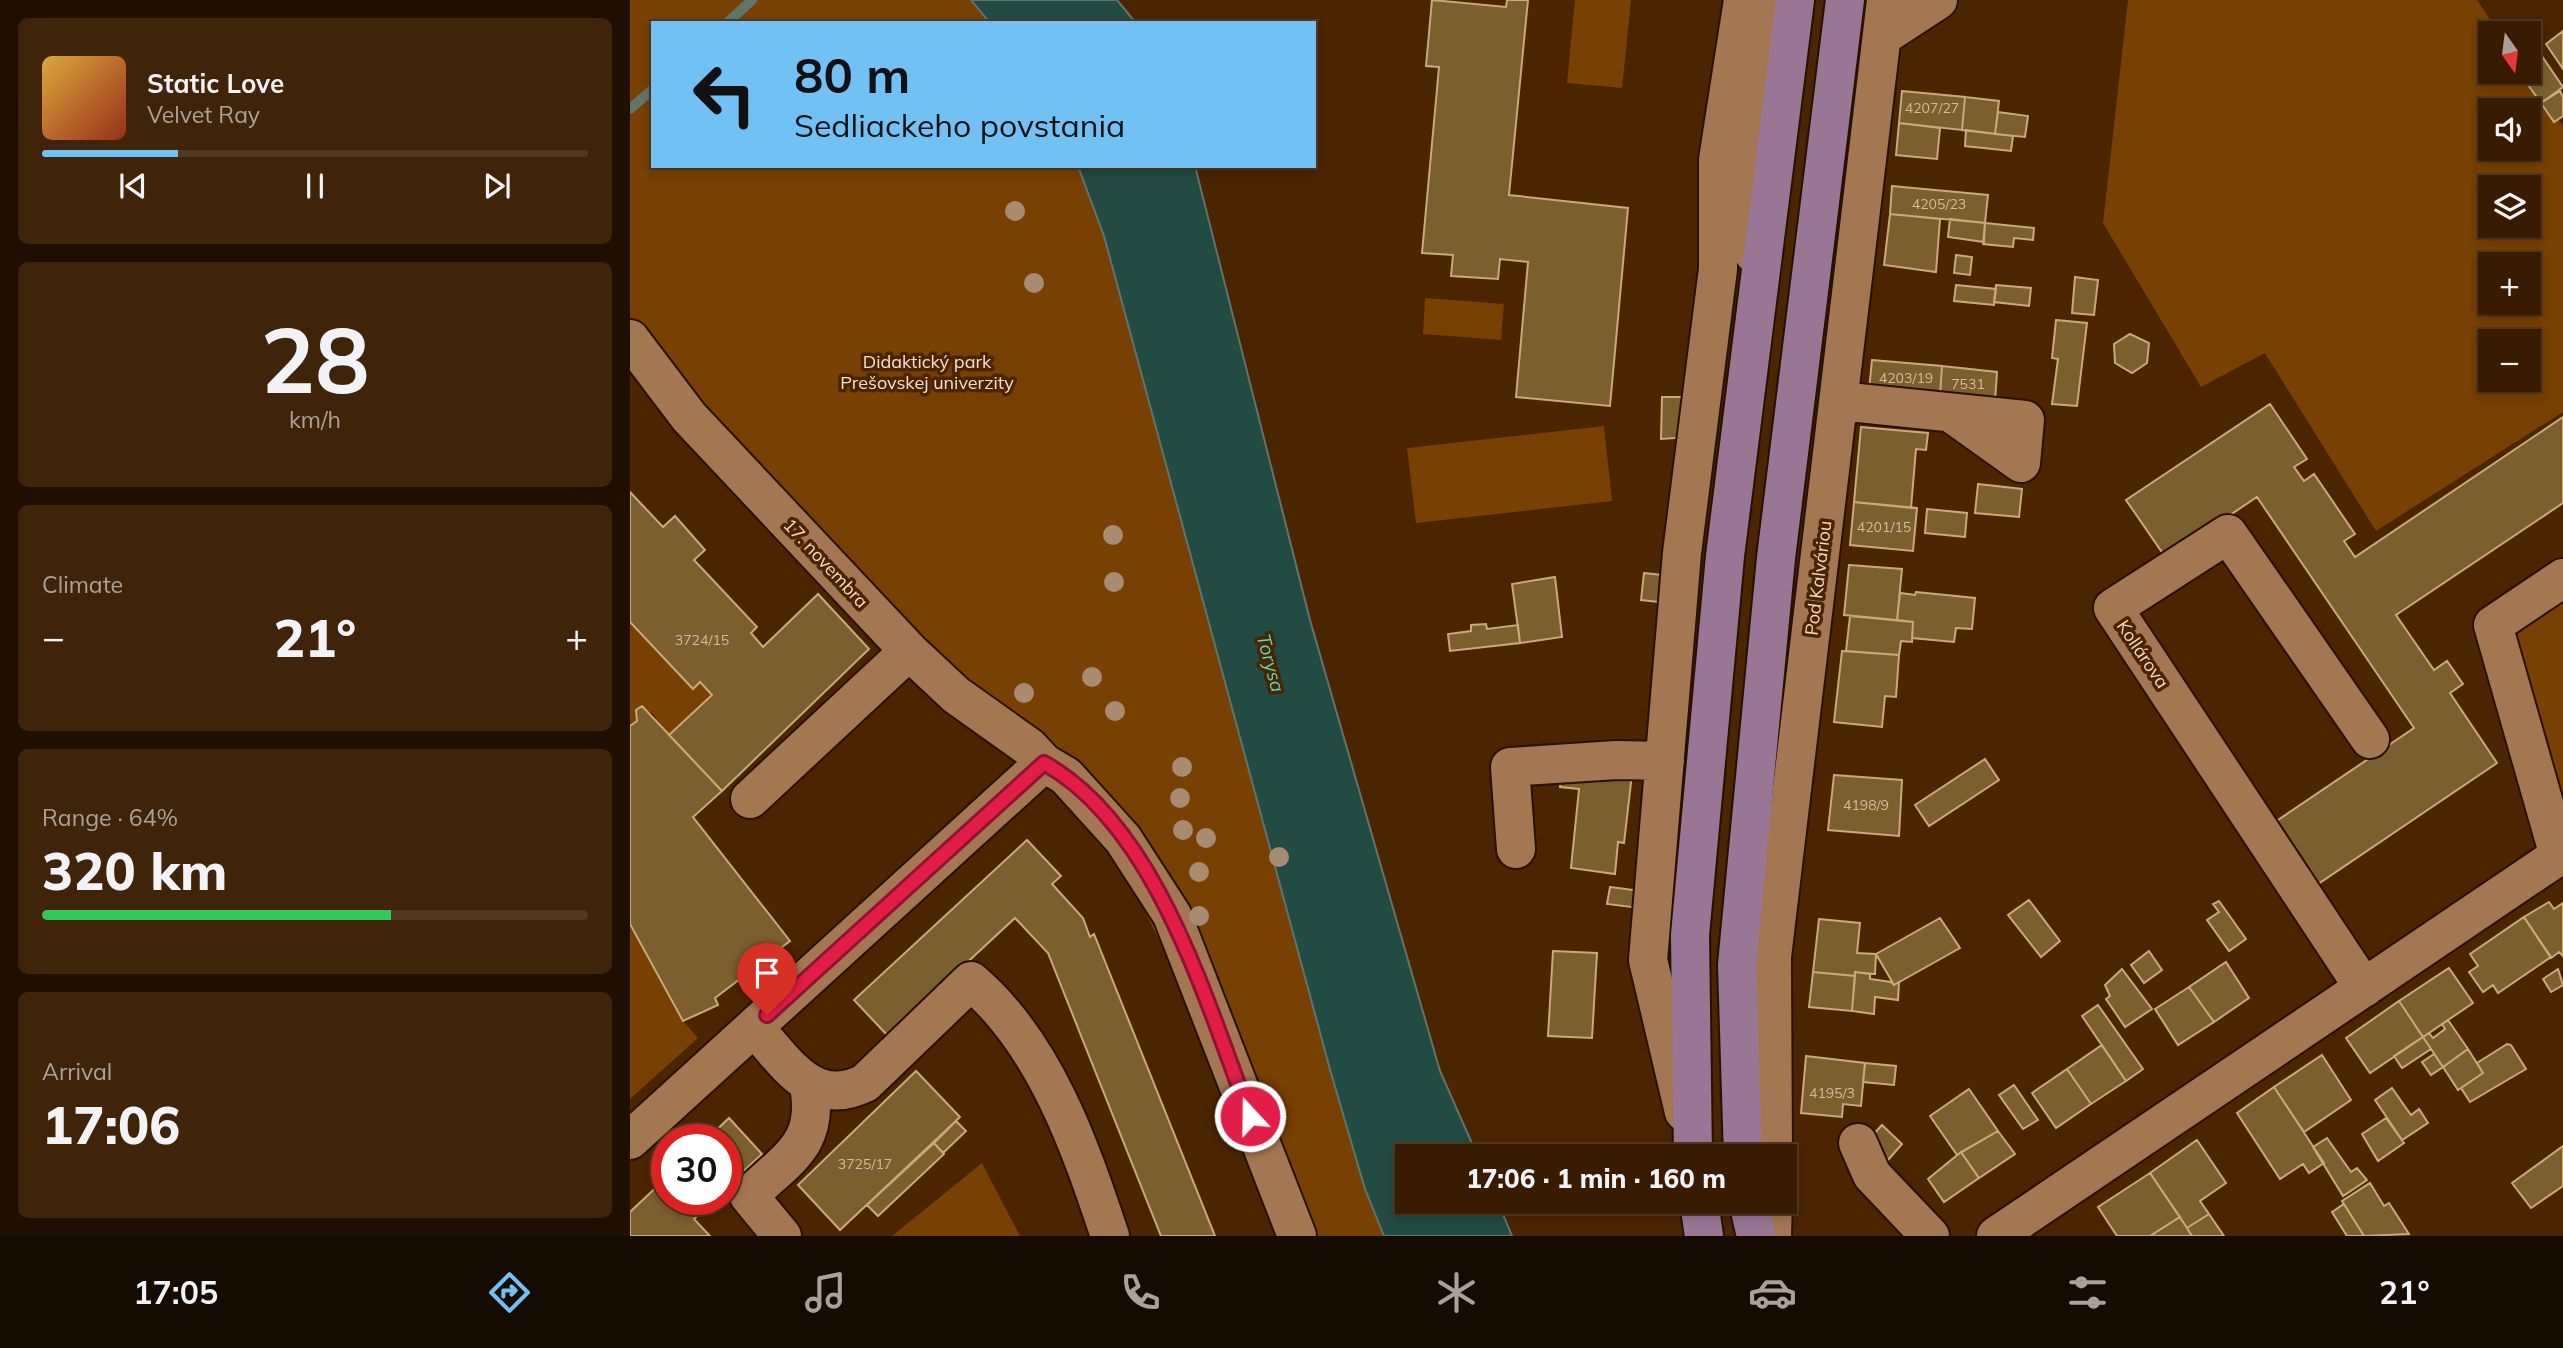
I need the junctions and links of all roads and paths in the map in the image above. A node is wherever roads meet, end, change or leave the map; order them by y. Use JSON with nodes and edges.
{"nodes":[{"id":1,"x":1742,"y":0,"type":"edge"},
{"id":2,"x":1775,"y":0,"type":"edge"},
{"id":3,"x":1795,"y":0,"type":"edge"},
{"id":4,"x":1845,"y":0,"type":"edge"},
{"id":5,"x":1938,"y":0,"type":"edge"},
{"id":6,"x":1885,"y":18,"type":"edge"},
{"id":7,"x":1758,"y":298,"type":"junction"},
{"id":8,"x":630,"y":339,"type":"edge"},
{"id":9,"x":1839,"y":401,"type":"junction"},
{"id":10,"x":1951,"y":413,"type":"dead end"},
{"id":11,"x":2563,"y":578,"type":"edge"},
{"id":12,"x":909,"y":651,"type":"junction"},
{"id":13,"x":2370,"y":739,"type":"dead end"},
{"id":14,"x":1665,"y":761,"type":"junction"},
{"id":15,"x":1044,"y":763,"type":"junction"},
{"id":16,"x":750,"y":799,"type":"dead end"},
{"id":17,"x":1516,"y":849,"type":"dead end"},
{"id":18,"x":2561,"y":855,"type":"edge"},
{"id":19,"x":2364,"y":988,"type":"junction"},
{"id":20,"x":754,"y":1027,"type":"junction"},
{"id":21,"x":865,"y":1083,"type":"junction"},
{"id":22,"x":809,"y":1086,"type":"junction"},
{"id":23,"x":630,"y":1140,"type":"edge"},
{"id":24,"x":804,"y":1142,"type":"junction"},
{"id":25,"x":1858,"y":1143,"type":"dead end"},
{"id":26,"x":1691,"y":1144,"type":"edge"},
{"id":27,"x":1692,"y":1144,"type":"edge"},
{"id":28,"x":1743,"y":1144,"type":"edge"},
{"id":29,"x":1773,"y":1144,"type":"edge"},
{"id":30,"x":1701,"y":1214,"type":"edge"},
{"id":31,"x":1751,"y":1214,"type":"edge"},
{"id":32,"x":1773,"y":1214,"type":"edge"},
{"id":33,"x":782,"y":1236,"type":"edge"},
{"id":34,"x":1110,"y":1236,"type":"edge"},
{"id":35,"x":1297,"y":1236,"type":"edge"},
{"id":36,"x":1704,"y":1236,"type":"edge"},
{"id":37,"x":1756,"y":1236,"type":"edge"},
{"id":38,"x":1772,"y":1236,"type":"edge"},
{"id":39,"x":1930,"y":1236,"type":"edge"},
{"id":40,"x":1996,"y":1236,"type":"edge"}],
"edges":[{"from":1,"to":14,"type":"street"},
{"from":2,"to":7,"type":"street"},
{"from":3,"to":7,"type":"main road"},
{"from":4,"to":28,"type":"main road"},
{"from":5,"to":6,"type":"street"},
{"from":6,"to":9,"type":"street","name":"Pod Kalváriou"},
{"from":7,"to":27,"type":"main road"},
{"from":8,"to":12,"type":"street","name":"17. novembra"},
{"from":9,"to":10,"type":"street"},
{"from":9,"to":29,"type":"street","name":"Pod Kalváriou"},
{"from":11,"to":18,"type":"street"},
{"from":12,"to":15,"type":"street","name":"17. novembra"},
{"from":12,"to":16,"type":"street"},
{"from":13,"to":19,"type":"street","name":"Kollárova"},
{"from":14,"to":17,"type":"street"},
{"from":14,"to":26,"type":"street"},
{"from":15,"to":20,"type":"street"},
{"from":15,"to":35,"type":"street","name":"17. novembra"},
{"from":18,"to":19,"type":"street"},
{"from":19,"to":40,"type":"street"},
{"from":20,"to":22,"type":"street"},
{"from":20,"to":23,"type":"street"},
{"from":21,"to":22,"type":"street"},
{"from":21,"to":24,"type":"street"},
{"from":21,"to":34,"type":"street"},
{"from":22,"to":24,"type":"street"},
{"from":24,"to":33,"type":"street"},
{"from":25,"to":39,"type":"street"},
{"from":30,"to":36,"type":"main road"},
{"from":31,"to":37,"type":"main road"},
{"from":32,"to":38,"type":"street"}]}
